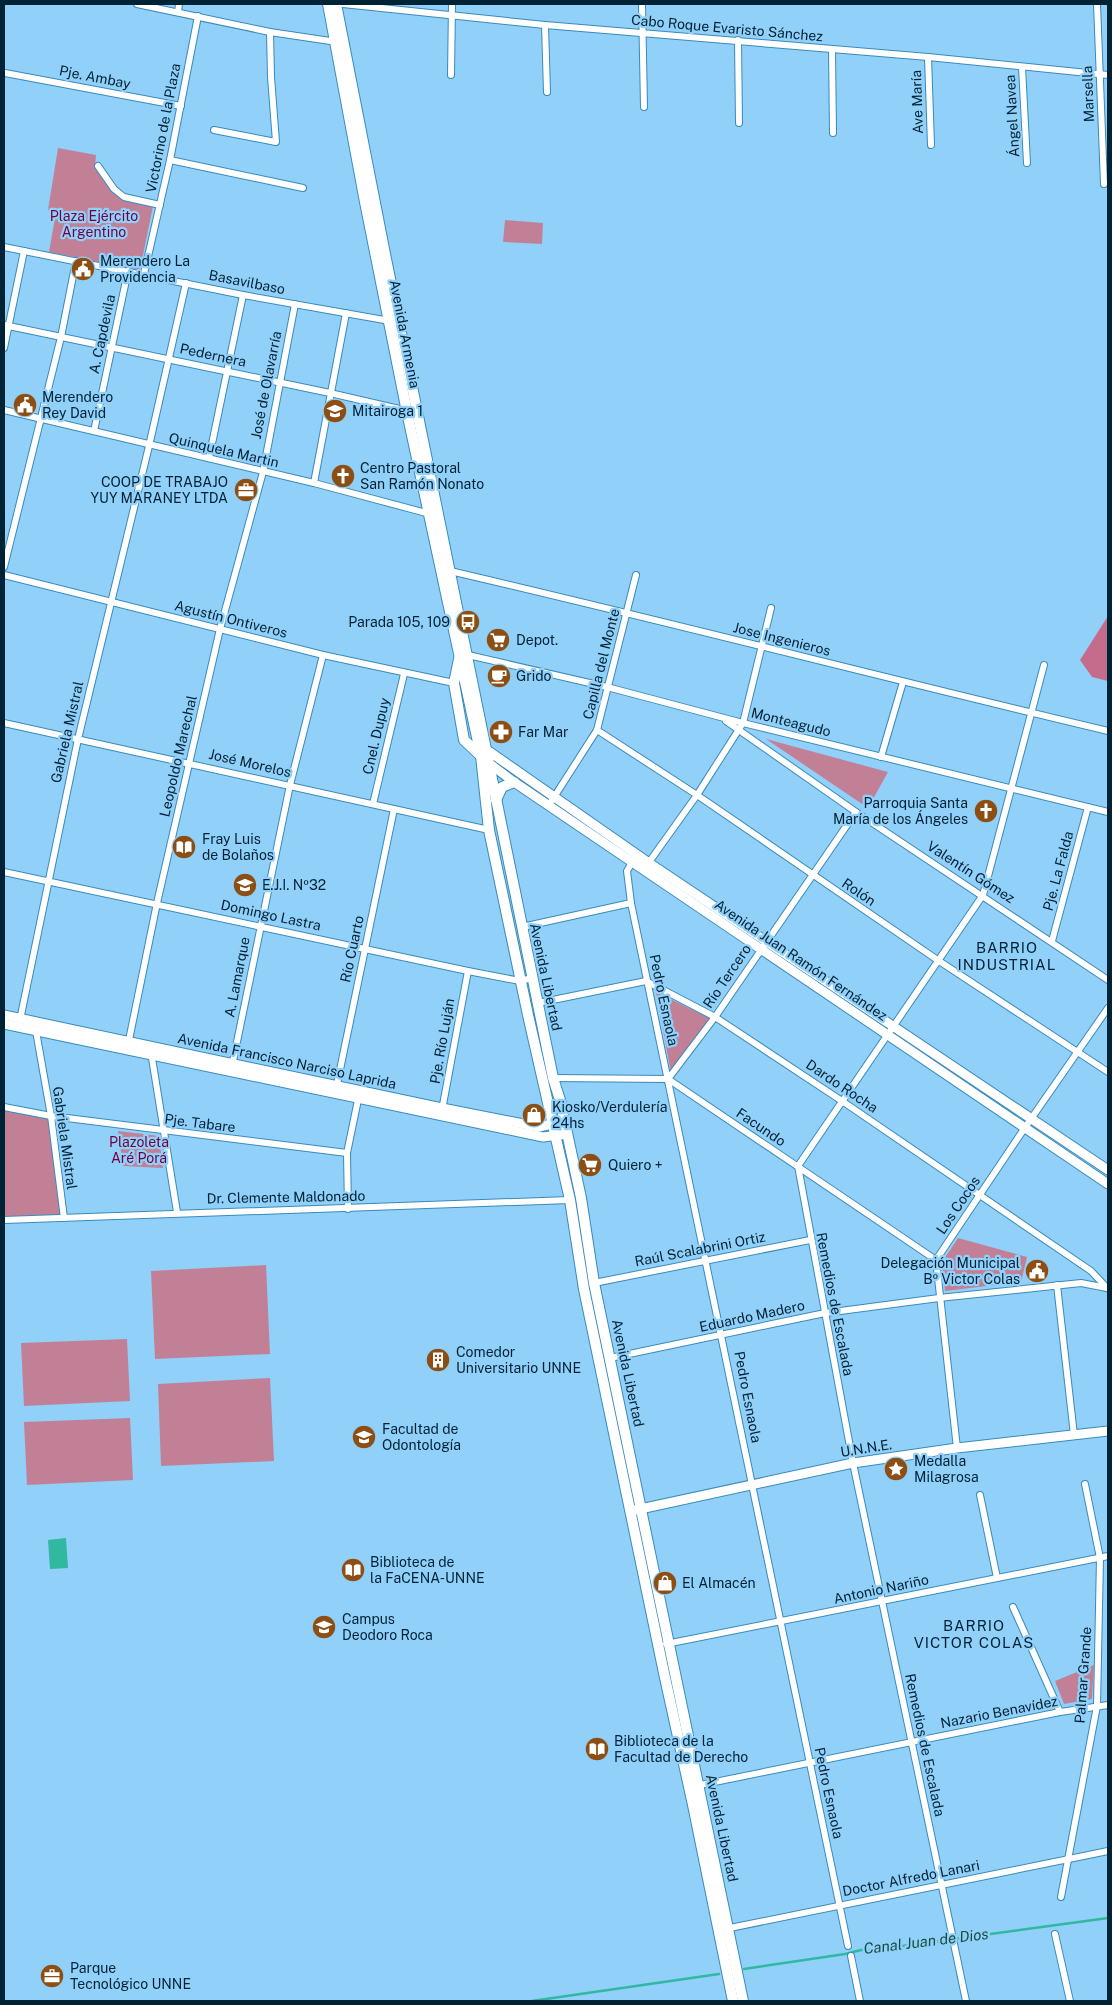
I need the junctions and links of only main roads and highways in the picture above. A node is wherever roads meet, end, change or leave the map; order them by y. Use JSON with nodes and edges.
{"nodes":[{"id":1,"x":331,"y":4,"type":"edge"},
{"id":2,"x":434,"y":513,"type":"junction"},
{"id":3,"x":464,"y":655,"type":"junction"},
{"id":4,"x":484,"y":753,"type":"junction"},
{"id":5,"x":490,"y":764,"type":"junction"},
{"id":6,"x":514,"y":782,"type":"junction"},
{"id":7,"x":496,"y":800,"type":"junction"},
{"id":8,"x":635,"y":858,"type":"junction"},
{"id":9,"x":646,"y":866,"type":"junction"},
{"id":10,"x":4,"y":1015,"type":"edge"},
{"id":11,"x":20,"y":1023,"type":"junction"},
{"id":12,"x":4,"y":1024,"type":"edge"},
{"id":13,"x":128,"y":1045,"type":"junction"},
{"id":14,"x":442,"y":1112,"type":"junction"},
{"id":15,"x":564,"y":1121,"type":"junction"},
{"id":16,"x":552,"y":1124,"type":"junction"},
{"id":17,"x":567,"y":1134,"type":"junction"},
{"id":18,"x":556,"y":1137,"type":"junction"},
{"id":19,"x":1108,"y":1170,"type":"edge"},
{"id":20,"x":1108,"y":1184,"type":"edge"},
{"id":21,"x":1108,"y":1431,"type":"edge"},
{"id":22,"x":642,"y":1508,"type":"junction"},
{"id":23,"x":631,"y":1510,"type":"junction"},
{"id":24,"x":664,"y":1645,"type":"junction"},
{"id":25,"x":723,"y":1929,"type":"junction"},
{"id":26,"x":733,"y":2001,"type":"edge"},
{"id":27,"x":743,"y":2001,"type":"edge"}],
"edges":[{"from":1,"to":2,"type":"main road","name":"Avenida Armenia"},
{"from":2,"to":3,"type":"main road","name":"Avenida Armenia"},
{"from":2,"to":3,"type":"main road","name":"Avenida Armenia"},
{"from":3,"to":4,"type":"main road","name":"Avenida Armenia"},
{"from":3,"to":4,"type":"main road"},
{"from":4,"to":5,"type":"main road","name":"Avenida Libertad"},
{"from":4,"to":8,"type":"main road","name":"Avenida Juan Ramón Fernández"},
{"from":4,"to":16,"type":"main road","name":"Avenida Libertad"},
{"from":5,"to":6,"type":"main road","name":"Avenida Juan Ramón Fernández"},
{"from":5,"to":7,"type":"main road","name":"Avenida Libertad"},
{"from":6,"to":7,"type":"main road"},
{"from":6,"to":8,"type":"main road","name":"Avenida Juan Ramón Fernández"},
{"from":7,"to":15,"type":"main road","name":"Avenida Libertad"},
{"from":8,"to":9,"type":"main road","name":"Avenida Juan Ramón Fernández"},
{"from":9,"to":19,"type":"main road","name":"Avenida Juan Ramón Fernández"},
{"from":9,"to":20,"type":"main road","name":"Avenida Juan Ramón Fernández"},
{"from":10,"to":11,"type":"main road","name":"Avenida Francisco Narciso Laprida"},
{"from":11,"to":12,"type":"main road","name":"Avenida Francisco Narciso Laprida"},
{"from":11,"to":13,"type":"main road","name":"Avenida Francisco Narciso Laprida"},
{"from":11,"to":13,"type":"main road","name":"Avenida Francisco Narciso Laprida"},
{"from":13,"to":14,"type":"main road","name":"Avenida Francisco Narciso Laprida"},
{"from":14,"to":16,"type":"main road","name":"Avenida Francisco Narciso Laprida"},
{"from":14,"to":18,"type":"main road","name":"Avenida Francisco Narciso Laprida"},
{"from":15,"to":16,"type":"main road","name":"Avenida Francisco Narciso Laprida"},
{"from":15,"to":17,"type":"main road","name":"Avenida Libertad"},
{"from":16,"to":18,"type":"main road","name":"Avenida Libertad"},
{"from":17,"to":18,"type":"main road","name":"Avenida Francisco Narciso Laprida"},
{"from":17,"to":22,"type":"main road","name":"Avenida Libertad"},
{"from":18,"to":23,"type":"main road","name":"Avenida Libertad"},
{"from":21,"to":22,"type":"main road","name":"U.N.N.E."},
{"from":22,"to":23,"type":"main road","name":"U.N.N.E."},
{"from":22,"to":24,"type":"main road","name":"Avenida Libertad"},
{"from":23,"to":24,"type":"main road","name":"Avenida Libertad"},
{"from":24,"to":25,"type":"main road","name":"Avenida Libertad"},
{"from":25,"to":26,"type":"main road","name":"Avenida Libertad"},
{"from":25,"to":27,"type":"main road","name":"Avenida Libertad"}]}
